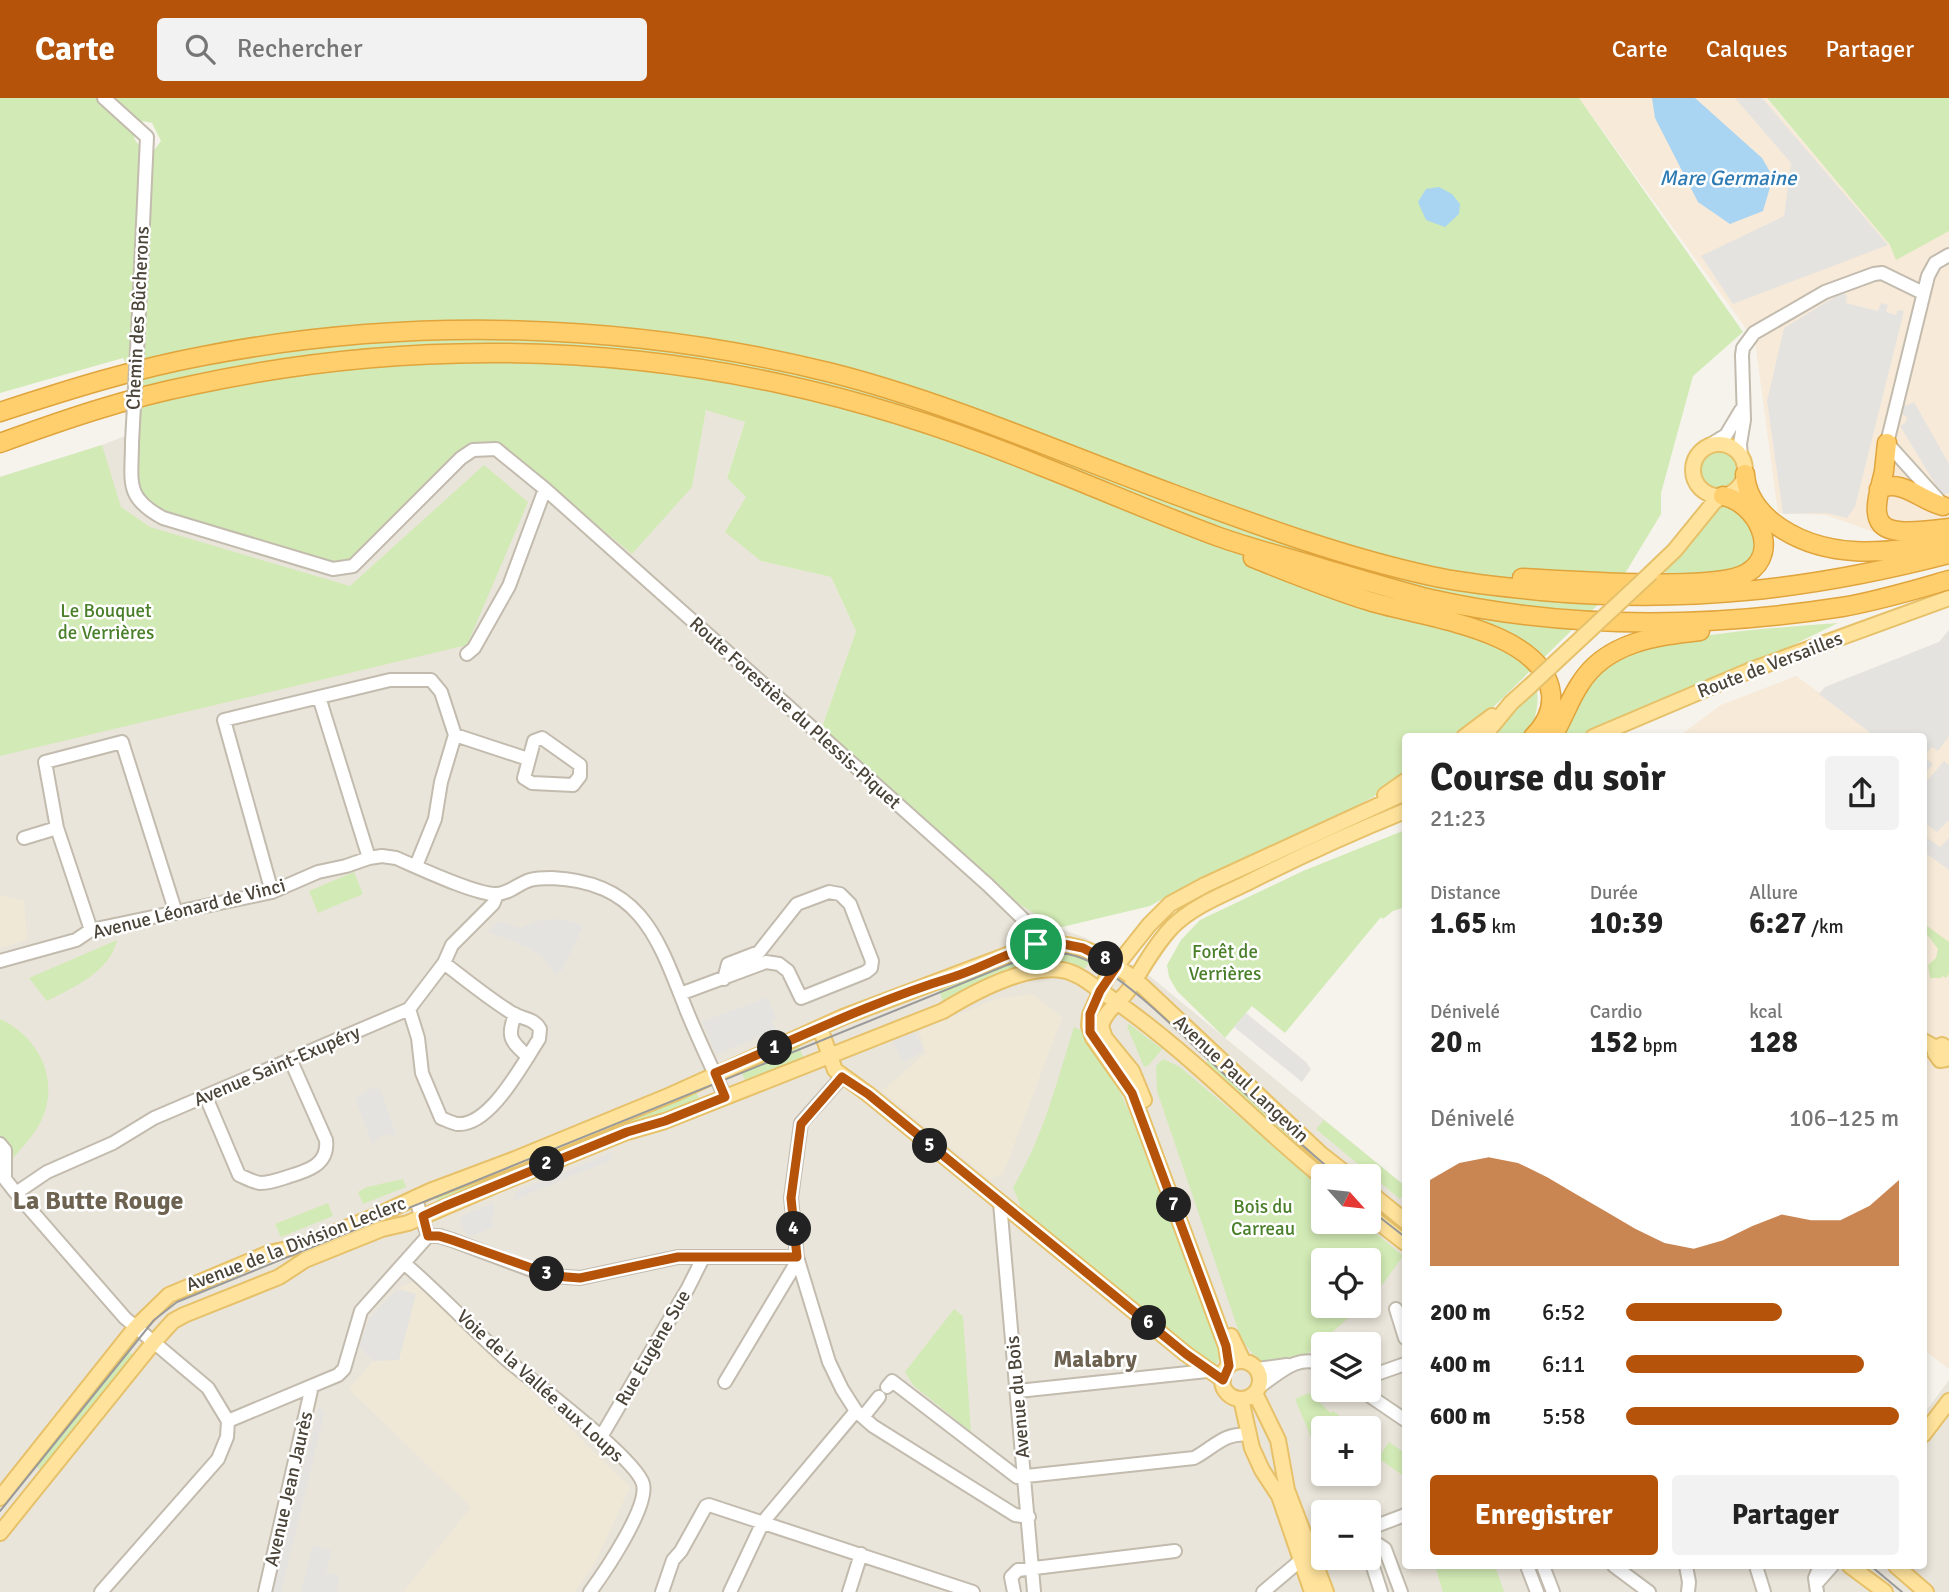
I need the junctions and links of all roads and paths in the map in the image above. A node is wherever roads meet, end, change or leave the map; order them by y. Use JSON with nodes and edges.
{"nodes":[{"id":1,"x":104,"y":98,"type":"edge"},
{"id":2,"x":1949,"y":255,"type":"edge"},
{"id":3,"x":1923,"y":293,"type":"junction"},
{"id":4,"x":1745,"y":399,"type":"junction"},
{"id":5,"x":0,"y":412,"type":"edge"},
{"id":6,"x":0,"y":443,"type":"edge"},
{"id":7,"x":1887,"y":443,"type":"junction"},
{"id":8,"x":1708,"y":446,"type":"junction"},
{"id":9,"x":1741,"y":456,"type":"junction"},
{"id":10,"x":1745,"y":474,"type":"junction"},
{"id":11,"x":1698,"y":486,"type":"junction"},
{"id":12,"x":545,"y":489,"type":"junction"},
{"id":13,"x":1879,"y":489,"type":"junction"},
{"id":14,"x":1723,"y":496,"type":"junction"},
{"id":15,"x":137,"y":499,"type":"joint"},
{"id":16,"x":1946,"y":507,"type":"edge"},
{"id":17,"x":1949,"y":528,"type":"edge"},
{"id":18,"x":1223,"y":538,"type":"junction"},
{"id":19,"x":1683,"y":539,"type":"junction"},
{"id":20,"x":1949,"y":541,"type":"edge"},
{"id":21,"x":1949,"y":554,"type":"edge"},
{"id":22,"x":1374,"y":561,"type":"junction"},
{"id":23,"x":1949,"y":580,"type":"edge"},
{"id":24,"x":1949,"y":598,"type":"edge"},
{"id":25,"x":1719,"y":622,"type":"junction"},
{"id":26,"x":467,"y":654,"type":"dead end"},
{"id":27,"x":319,"y":697,"type":"junction"},
{"id":28,"x":1511,"y":703,"type":"junction"},
{"id":29,"x":1487,"y":719,"type":"junction"},
{"id":30,"x":1469,"y":733,"type":"edge"},
{"id":31,"x":1475,"y":733,"type":"edge"},
{"id":32,"x":1486,"y":733,"type":"edge"},
{"id":33,"x":1536,"y":733,"type":"edge"},
{"id":34,"x":1554,"y":733,"type":"edge"},
{"id":35,"x":1602,"y":733,"type":"edge"},
{"id":36,"x":455,"y":735,"type":"junction"},
{"id":37,"x":528,"y":759,"type":"junction"},
{"id":38,"x":1402,"y":783,"type":"edge"},
{"id":39,"x":1402,"y":794,"type":"edge"},
{"id":40,"x":1402,"y":812,"type":"edge"},
{"id":41,"x":1346,"y":820,"type":"junction"},
{"id":42,"x":57,"y":828,"type":"junction"},
{"id":43,"x":24,"y":838,"type":"dead end"},
{"id":44,"x":369,"y":858,"type":"junction"},
{"id":45,"x":416,"y":866,"type":"junction"},
{"id":46,"x":272,"y":892,"type":"junction"},
{"id":47,"x":497,"y":895,"type":"junction"},
{"id":48,"x":176,"y":913,"type":"junction"},
{"id":49,"x":90,"y":930,"type":"junction"},
{"id":50,"x":1036,"y":944,"type":"junction"},
{"id":51,"x":0,"y":961,"type":"edge"},
{"id":52,"x":444,"y":962,"type":"junction"},
{"id":53,"x":1117,"y":966,"type":"junction"},
{"id":54,"x":1082,"y":978,"type":"joint"},
{"id":55,"x":1135,"y":978,"type":"junction"},
{"id":56,"x":724,"y":979,"type":"junction"},
{"id":57,"x":680,"y":994,"type":"junction"},
{"id":58,"x":1117,"y":1002,"type":"junction"},
{"id":59,"x":1100,"y":1003,"type":"junction"},
{"id":60,"x":409,"y":1009,"type":"junction"},
{"id":61,"x":515,"y":1014,"type":"junction"},
{"id":62,"x":820,"y":1028,"type":"junction"},
{"id":63,"x":831,"y":1054,"type":"junction"},
{"id":64,"x":528,"y":1056,"type":"junction"},
{"id":65,"x":291,"y":1061,"type":"junction"},
{"id":66,"x":715,"y":1073,"type":"junction"},
{"id":67,"x":842,"y":1077,"type":"junction"},
{"id":68,"x":206,"y":1097,"type":"junction"},
{"id":69,"x":725,"y":1097,"type":"junction"},
{"id":70,"x":0,"y":1144,"type":"edge"},
{"id":71,"x":1334,"y":1164,"type":"edge"},
{"id":72,"x":1311,"y":1167,"type":"edge"},
{"id":73,"x":2,"y":1179,"type":"edge"},
{"id":74,"x":16,"y":1193,"type":"junction"},
{"id":75,"x":415,"y":1197,"type":"junction"},
{"id":76,"x":1381,"y":1202,"type":"edge"},
{"id":77,"x":1000,"y":1203,"type":"junction"},
{"id":78,"x":423,"y":1216,"type":"junction"},
{"id":79,"x":1402,"y":1219,"type":"edge"},
{"id":80,"x":1381,"y":1224,"type":"edge"},
{"id":81,"x":428,"y":1236,"type":"junction"},
{"id":82,"x":1402,"y":1241,"type":"edge"},
{"id":83,"x":703,"y":1258,"type":"junction"},
{"id":84,"x":797,"y":1259,"type":"junction"},
{"id":85,"x":405,"y":1264,"type":"junction"},
{"id":86,"x":1396,"y":1309,"type":"dead end"},
{"id":87,"x":135,"y":1328,"type":"junction"},
{"id":88,"x":1402,"y":1328,"type":"edge"},
{"id":89,"x":153,"y":1343,"type":"junction"},
{"id":90,"x":1311,"y":1362,"type":"edge"},
{"id":91,"x":1236,"y":1363,"type":"junction"},
{"id":92,"x":1291,"y":1364,"type":"junction"},
{"id":93,"x":1402,"y":1365,"type":"edge"},
{"id":94,"x":1257,"y":1369,"type":"junction"},
{"id":95,"x":1207,"y":1371,"type":"junction"},
{"id":96,"x":1381,"y":1372,"type":"edge"},
{"id":97,"x":1223,"y":1380,"type":"junction"},
{"id":98,"x":725,"y":1382,"type":"dead end"},
{"id":99,"x":312,"y":1386,"type":"junction"},
{"id":100,"x":1017,"y":1391,"type":"junction"},
{"id":101,"x":1252,"y":1393,"type":"junction"},
{"id":102,"x":1949,"y":1401,"type":"edge"},
{"id":103,"x":1379,"y":1402,"type":"edge"},
{"id":104,"x":860,"y":1414,"type":"junction"},
{"id":105,"x":1402,"y":1418,"type":"edge"},
{"id":106,"x":228,"y":1422,"type":"junction"},
{"id":107,"x":1927,"y":1430,"type":"edge"},
{"id":108,"x":601,"y":1437,"type":"junction"},
{"id":109,"x":1278,"y":1440,"type":"junction"},
{"id":110,"x":1251,"y":1441,"type":"junction"},
{"id":111,"x":1025,"y":1477,"type":"junction"},
{"id":112,"x":0,"y":1498,"type":"edge"},
{"id":113,"x":1029,"y":1517,"type":"junction"},
{"id":114,"x":1402,"y":1517,"type":"edge"},
{"id":115,"x":763,"y":1521,"type":"junction"},
{"id":116,"x":1381,"y":1532,"type":"edge"},
{"id":117,"x":0,"y":1533,"type":"edge"},
{"id":118,"x":1381,"y":1547,"type":"edge"},
{"id":119,"x":1175,"y":1551,"type":"dead end"},
{"id":120,"x":861,"y":1554,"type":"junction"},
{"id":121,"x":1301,"y":1560,"type":"junction"},
{"id":122,"x":1032,"y":1568,"type":"junction"},
{"id":123,"x":1528,"y":1569,"type":"edge"},
{"id":124,"x":1544,"y":1569,"type":"edge"},
{"id":125,"x":1622,"y":1569,"type":"edge"},
{"id":126,"x":1687,"y":1569,"type":"edge"},
{"id":127,"x":1757,"y":1569,"type":"edge"},
{"id":128,"x":1819,"y":1569,"type":"edge"},
{"id":129,"x":1830,"y":1569,"type":"edge"},
{"id":130,"x":1854,"y":1569,"type":"edge"},
{"id":131,"x":1899,"y":1569,"type":"edge"},
{"id":132,"x":1376,"y":1570,"type":"edge"},
{"id":133,"x":1817,"y":1588,"type":"edge"},
{"id":134,"x":101,"y":1592,"type":"edge"},
{"id":135,"x":265,"y":1592,"type":"edge"},
{"id":136,"x":590,"y":1592,"type":"edge"},
{"id":137,"x":662,"y":1592,"type":"edge"},
{"id":138,"x":730,"y":1592,"type":"edge"},
{"id":139,"x":849,"y":1592,"type":"edge"},
{"id":140,"x":973,"y":1592,"type":"edge"},
{"id":141,"x":1014,"y":1592,"type":"edge"},
{"id":142,"x":1034,"y":1592,"type":"edge"},
{"id":143,"x":1263,"y":1592,"type":"edge"},
{"id":144,"x":1312,"y":1592,"type":"edge"},
{"id":145,"x":1326,"y":1592,"type":"edge"},
{"id":146,"x":1381,"y":1592,"type":"edge"},
{"id":147,"x":1401,"y":1592,"type":"edge"},
{"id":148,"x":1537,"y":1592,"type":"edge"},
{"id":149,"x":1553,"y":1592,"type":"edge"},
{"id":150,"x":1649,"y":1592,"type":"edge"},
{"id":151,"x":1688,"y":1592,"type":"edge"},
{"id":152,"x":1764,"y":1592,"type":"edge"},
{"id":153,"x":1885,"y":1592,"type":"edge"},
{"id":154,"x":1926,"y":1592,"type":"edge"}],
"edges":[{"from":1,"to":15,"type":"street","name":"Chemin des Bûcherons","bridge":true},
{"from":2,"to":3,"type":"street"},
{"from":3,"to":4,"type":"street"},
{"from":3,"to":7,"type":"street"},
{"from":4,"to":8,"type":"street"},
{"from":4,"to":9,"type":"street"},
{"from":5,"to":22,"type":"highway"},
{"from":6,"to":18,"type":"highway"},
{"from":7,"to":13,"type":"highway"},
{"from":7,"to":16,"type":"street"},
{"from":8,"to":9,"type":"main road"},
{"from":8,"to":11,"type":"main road"},
{"from":9,"to":10,"type":"main road"},
{"from":10,"to":14,"type":"main road"},
{"from":10,"to":20,"type":"highway"},
{"from":11,"to":14,"type":"main road"},
{"from":11,"to":19,"type":"main road"},
{"from":12,"to":15,"type":"street","name":"Route Forestière du Plessis-Piquet"},
{"from":12,"to":26,"type":"street"},
{"from":12,"to":50,"type":"street","name":"Route Forestière du Plessis-Piquet"},
{"from":13,"to":16,"type":"highway"},
{"from":13,"to":17,"type":"highway"},
{"from":14,"to":19,"type":"main road"},
{"from":14,"to":22,"type":"highway"},
{"from":18,"to":25,"type":"highway"},
{"from":18,"to":33,"type":"highway"},
{"from":19,"to":28,"type":"main road","bridge":true},
{"from":21,"to":22,"type":"highway"},
{"from":23,"to":25,"type":"highway"},
{"from":24,"to":35,"type":"main road","name":"Route de Versailles"},
{"from":25,"to":34,"type":"highway"},
{"from":27,"to":36,"type":"street"},
{"from":27,"to":44,"type":"street"},
{"from":27,"to":46,"type":"street"},
{"from":28,"to":29,"type":"main road"},
{"from":28,"to":32,"type":"main road"},
{"from":29,"to":30,"type":"main road"},
{"from":29,"to":31,"type":"main road"},
{"from":36,"to":37,"type":"street"},
{"from":36,"to":45,"type":"street"},
{"from":37,"to":37,"type":"street"},
{"from":38,"to":41,"type":"main road"},
{"from":39,"to":41,"type":"main road"},
{"from":40,"to":55,"type":"main road"},
{"from":41,"to":53,"type":"main road"},
{"from":42,"to":43,"type":"street"},
{"from":42,"to":48,"type":"street"},
{"from":42,"to":49,"type":"street"},
{"from":44,"to":45,"type":"street","name":"Avenue Léonard de Vinci"},
{"from":44,"to":46,"type":"street","name":"Avenue Léonard de Vinci"},
{"from":45,"to":47,"type":"street","name":"Avenue Léonard de Vinci"},
{"from":46,"to":48,"type":"street","name":"Avenue Léonard de Vinci"},
{"from":47,"to":52,"type":"street","name":"Avenue Saint-Exupéry"},
{"from":47,"to":57,"type":"street"},
{"from":48,"to":49,"type":"street","name":"Avenue Léonard de Vinci"},
{"from":49,"to":51,"type":"street","name":"Avenue Léonard de Vinci"},
{"from":50,"to":53,"type":"main road","name":"Avenue de la Division Leclerc"},
{"from":50,"to":62,"type":"main road","name":"Avenue de la Division Leclerc"},
{"from":52,"to":60,"type":"street","name":"Avenue Saint-Exupéry"},
{"from":52,"to":61,"type":"street"},
{"from":53,"to":55,"type":"main road","name":"Avenue Paul Langevin"},
{"from":53,"to":59,"type":"main road"},
{"from":54,"to":59,"type":"main road","name":"Avenue Paul Langevin"},
{"from":54,"to":63,"type":"main road","name":"Avenue de la Division Leclerc"},
{"from":55,"to":58,"type":"main road"},
{"from":55,"to":71,"type":"main road","name":"Avenue Paul Langevin"},
{"from":56,"to":56,"type":"street"},
{"from":56,"to":57,"type":"street"},
{"from":57,"to":66,"type":"street"},
{"from":58,"to":59,"type":"main road"},
{"from":58,"to":59,"type":"main road","name":"Avenue Paul Langevin"},
{"from":58,"to":72,"type":"main road","name":"Avenue Paul Langevin"},
{"from":59,"to":91,"type":"main road"},
{"from":60,"to":64,"type":"street"},
{"from":60,"to":65,"type":"street","name":"Avenue Saint-Exupéry"},
{"from":61,"to":64,"type":"street"},
{"from":61,"to":64,"type":"street"},
{"from":62,"to":63,"type":"main road"},
{"from":62,"to":66,"type":"main road","name":"Avenue de la Division Leclerc"},
{"from":63,"to":67,"type":"main road"},
{"from":63,"to":69,"type":"main road","name":"Avenue de la Division Leclerc"},
{"from":65,"to":68,"type":"street","name":"Avenue Saint-Exupéry"},
{"from":65,"to":68,"type":"street"},
{"from":66,"to":69,"type":"street"},
{"from":66,"to":75,"type":"main road","name":"Avenue de la Division Leclerc"},
{"from":67,"to":77,"type":"main road"},
{"from":67,"to":84,"type":"street"},
{"from":68,"to":74,"type":"street","name":"Avenue Saint-Exupéry"},
{"from":69,"to":78,"type":"main road","name":"Avenue de la Division Leclerc"},
{"from":70,"to":73,"type":"street"},
{"from":73,"to":74,"type":"street"},
{"from":74,"to":87,"type":"street"},
{"from":75,"to":78,"type":"street"},
{"from":75,"to":87,"type":"main road","name":"Avenue de la Division Leclerc"},
{"from":76,"to":79,"type":"main road"},
{"from":77,"to":95,"type":"main road"},
{"from":77,"to":100,"type":"street","name":"Avenue du Bois"},
{"from":78,"to":81,"type":"street"},
{"from":78,"to":89,"type":"main road","name":"Avenue de la Division Leclerc"},
{"from":80,"to":82,"type":"main road"},
{"from":81,"to":83,"type":"street"},
{"from":81,"to":85,"type":"street"},
{"from":83,"to":84,"type":"street"},
{"from":83,"to":108,"type":"street","name":"Rue Eugène Sue"},
{"from":84,"to":98,"type":"street"},
{"from":84,"to":104,"type":"street"},
{"from":85,"to":99,"type":"street"},
{"from":85,"to":108,"type":"street","name":"Voie de la Vallée aux Loups"},
{"from":86,"to":88,"type":"street"},
{"from":87,"to":89,"type":"street"},
{"from":87,"to":112,"type":"main road","name":"Avenue de la Division Leclerc"},
{"from":89,"to":106,"type":"street"},
{"from":89,"to":117,"type":"main road","name":"Avenue de la Division Leclerc"},
{"from":90,"to":92,"type":"street"},
{"from":91,"to":94,"type":"main road"},
{"from":91,"to":97,"type":"main road"},
{"from":92,"to":94,"type":"street"},
{"from":92,"to":101,"type":"street"},
{"from":93,"to":96,"type":"street"},
{"from":94,"to":101,"type":"main road"},
{"from":95,"to":97,"type":"main road"},
{"from":95,"to":100,"type":"street"},
{"from":97,"to":101,"type":"main road"},
{"from":99,"to":106,"type":"street"},
{"from":99,"to":135,"type":"street","name":"Avenue Jean Jaurès"},
{"from":100,"to":111,"type":"street","name":"Avenue du Bois"},
{"from":101,"to":109,"type":"main road"},
{"from":101,"to":110,"type":"main road"},
{"from":102,"to":107,"type":"main road"},
{"from":103,"to":105,"type":"street"},
{"from":104,"to":111,"type":"street"},
{"from":104,"to":113,"type":"street"},
{"from":104,"to":115,"type":"street"},
{"from":106,"to":134,"type":"street"},
{"from":108,"to":136,"type":"street","name":"Voie de la Vallée aux Loups"},
{"from":109,"to":110,"type":"main road"},
{"from":109,"to":145,"type":"main road"},
{"from":110,"to":111,"type":"street"},
{"from":110,"to":121,"type":"main road"},
{"from":111,"to":113,"type":"street","name":"Avenue du Bois"},
{"from":113,"to":122,"type":"street","name":"Avenue du Bois"},
{"from":114,"to":116,"type":"street"},
{"from":115,"to":120,"type":"street"},
{"from":115,"to":137,"type":"street"},
{"from":115,"to":138,"type":"street"},
{"from":118,"to":147,"type":"street"},
{"from":119,"to":122,"type":"street"},
{"from":120,"to":139,"type":"street"},
{"from":120,"to":140,"type":"street"},
{"from":121,"to":143,"type":"street"},
{"from":121,"to":144,"type":"main road"},
{"from":122,"to":141,"type":"street"},
{"from":122,"to":142,"type":"street","name":"Avenue du Bois"},
{"from":123,"to":148,"type":"street"},
{"from":124,"to":149,"type":"street"},
{"from":125,"to":150,"type":"street"},
{"from":126,"to":151,"type":"street"},
{"from":127,"to":152,"type":"street"},
{"from":128,"to":133,"type":"street"},
{"from":129,"to":133,"type":"street"},
{"from":130,"to":153,"type":"main road"},
{"from":131,"to":154,"type":"main road"},
{"from":132,"to":146,"type":"street"}]}
